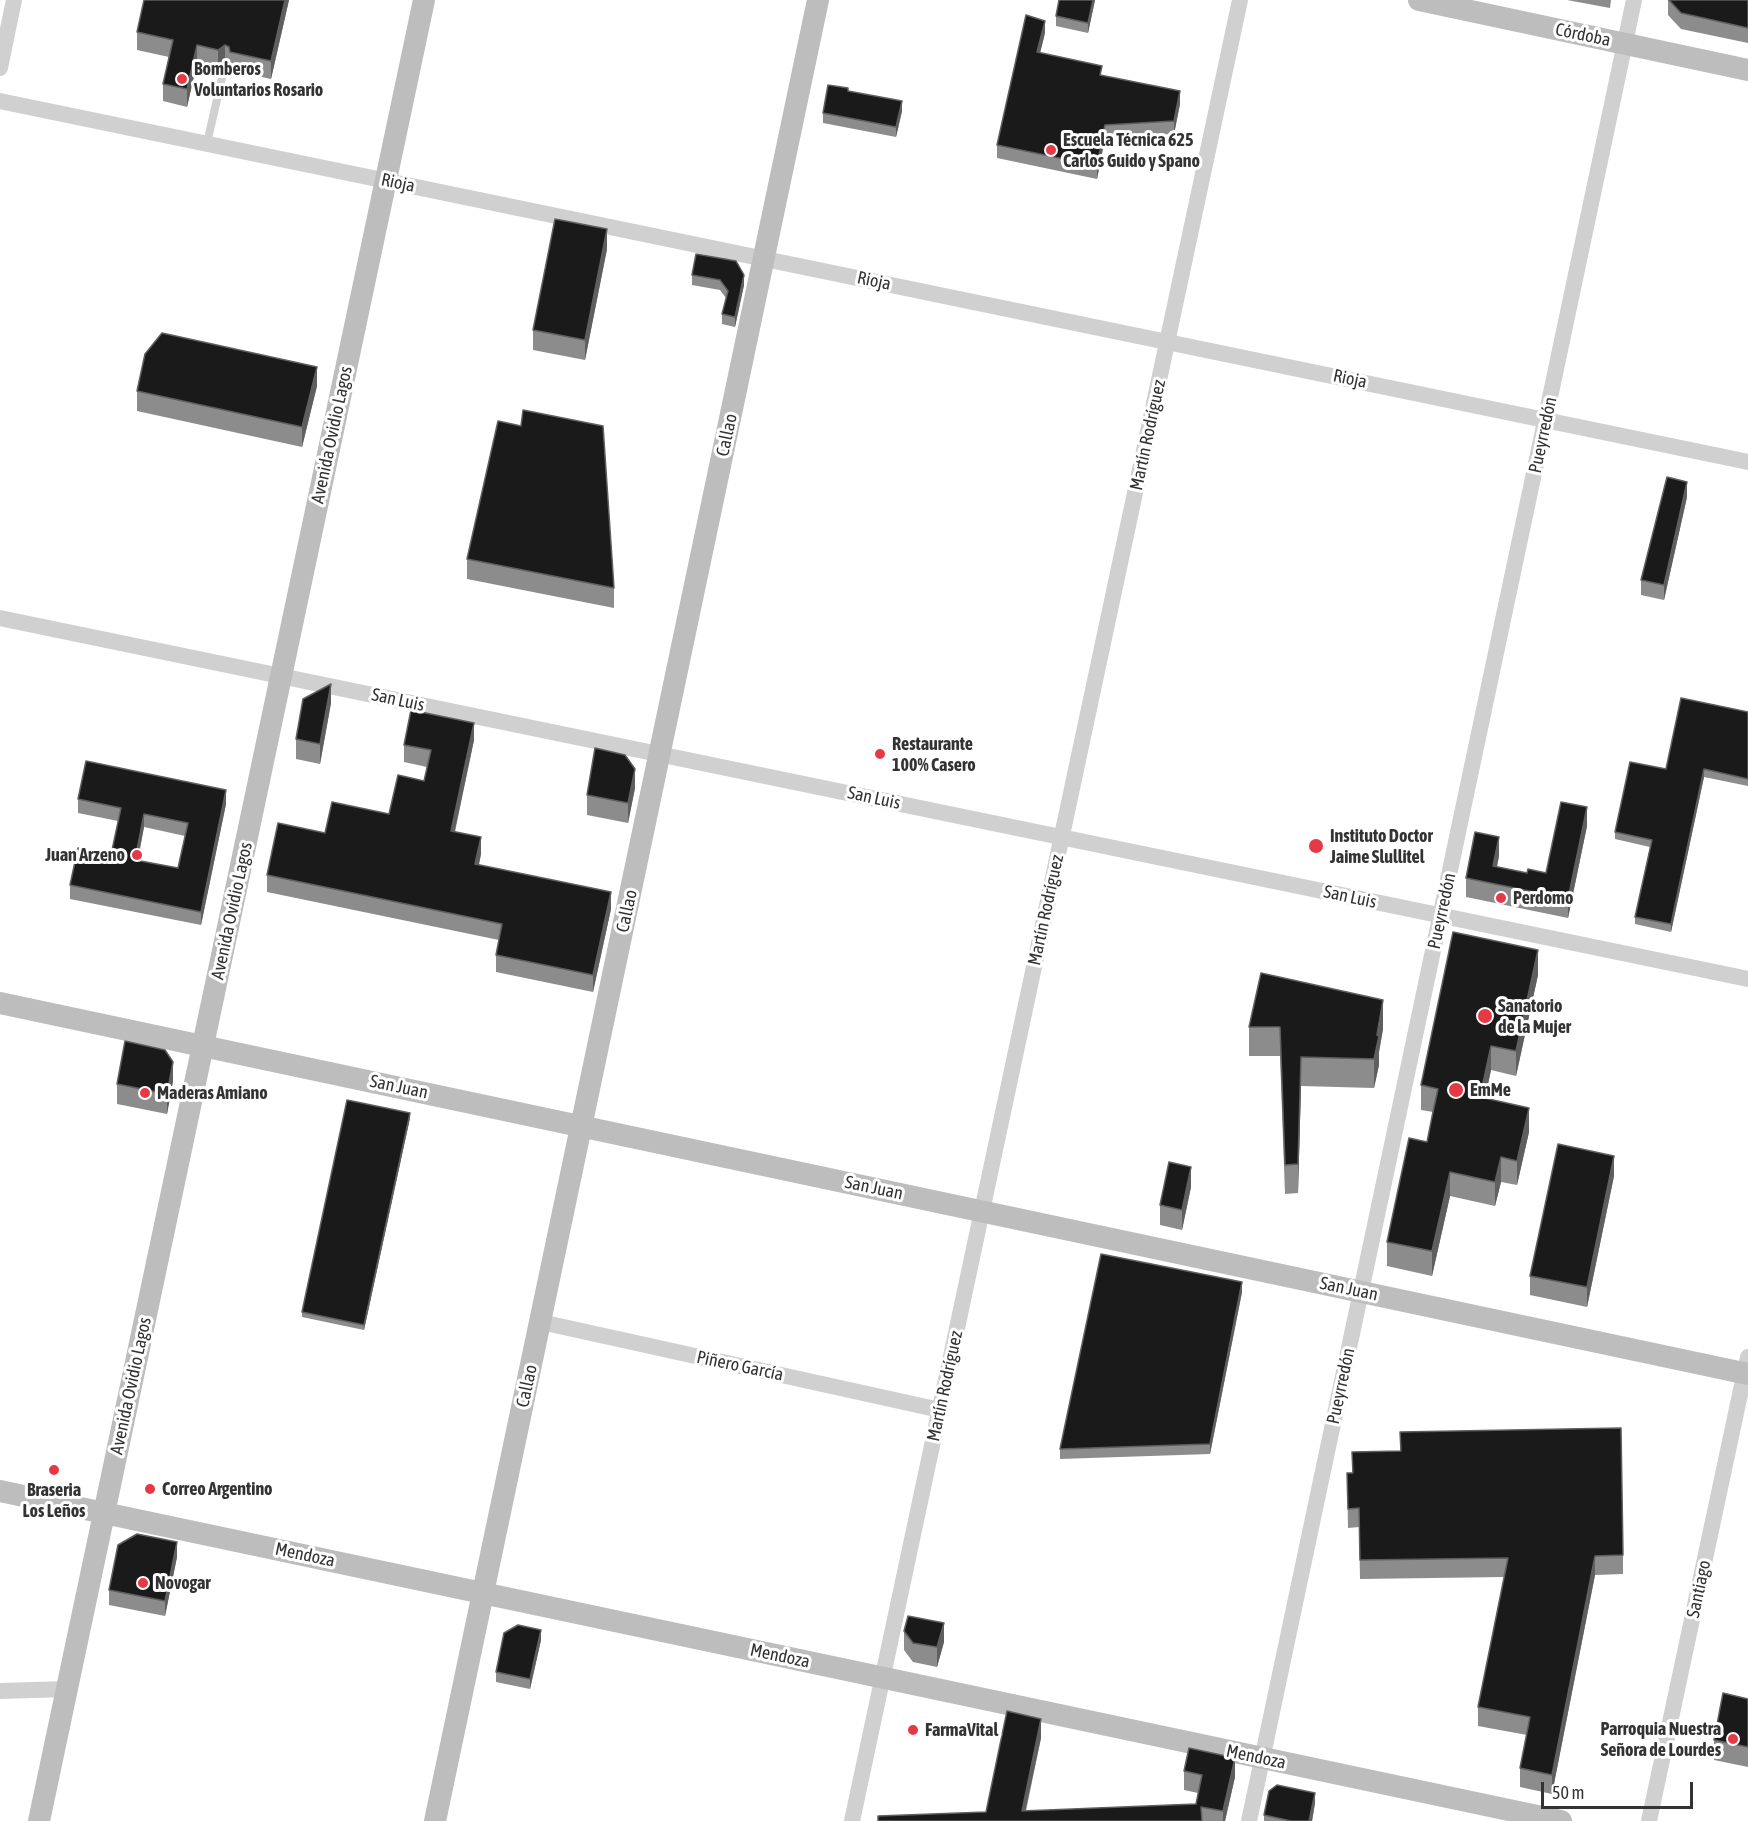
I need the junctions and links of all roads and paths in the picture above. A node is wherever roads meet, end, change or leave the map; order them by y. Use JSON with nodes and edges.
{"nodes":[{"id":1,"x":14,"y":0,"type":"edge"},
{"id":2,"x":424,"y":0,"type":"edge"},
{"id":3,"x":818,"y":0,"type":"edge"},
{"id":4,"x":1240,"y":0,"type":"edge"},
{"id":5,"x":1419,"y":0,"type":"edge"},
{"id":6,"x":1634,"y":0,"type":"edge"},
{"id":7,"x":1625,"y":44,"type":"junction"},
{"id":8,"x":0,"y":68,"type":"edge"},
{"id":9,"x":224,"y":69,"type":"dead end"},
{"id":10,"x":1748,"y":70,"type":"edge"},
{"id":11,"x":0,"y":100,"type":"edge"},
{"id":12,"x":207,"y":143,"type":"junction"},
{"id":13,"x":386,"y":180,"type":"junction"},
{"id":14,"x":764,"y":258,"type":"junction"},
{"id":15,"x":1168,"y":341,"type":"junction"},
{"id":16,"x":1546,"y":419,"type":"junction"},
{"id":17,"x":1748,"y":462,"type":"edge"},
{"id":18,"x":0,"y":618,"type":"edge"},
{"id":19,"x":281,"y":676,"type":"junction"},
{"id":20,"x":660,"y":754,"type":"junction"},
{"id":21,"x":1062,"y":837,"type":"junction"},
{"id":22,"x":1441,"y":915,"type":"junction"},
{"id":23,"x":1748,"y":979,"type":"edge"},
{"id":24,"x":0,"y":1003,"type":"edge"},
{"id":25,"x":203,"y":1046,"type":"junction"},
{"id":26,"x":582,"y":1126,"type":"junction"},
{"id":27,"x":982,"y":1211,"type":"junction"},
{"id":28,"x":1361,"y":1292,"type":"junction"},
{"id":29,"x":541,"y":1322,"type":"junction"},
{"id":30,"x":1747,"y":1368,"type":"edge"},
{"id":31,"x":940,"y":1410,"type":"junction"},
{"id":32,"x":0,"y":1491,"type":"edge"},
{"id":33,"x":104,"y":1513,"type":"junction"},
{"id":34,"x":483,"y":1593,"type":"junction"},
{"id":35,"x":883,"y":1678,"type":"junction"},
{"id":36,"x":67,"y":1689,"type":"junction"},
{"id":37,"x":0,"y":1691,"type":"edge"},
{"id":38,"x":1262,"y":1758,"type":"junction"},
{"id":39,"x":39,"y":1821,"type":"edge"},
{"id":40,"x":435,"y":1821,"type":"edge"},
{"id":41,"x":852,"y":1821,"type":"edge"},
{"id":42,"x":1249,"y":1821,"type":"edge"},
{"id":43,"x":1561,"y":1821,"type":"edge"},
{"id":44,"x":1649,"y":1821,"type":"edge"}],
"edges":[{"from":1,"to":8,"type":"street"},
{"from":2,"to":13,"type":"main road","name":"Avenida Ovidio Lagos"},
{"from":3,"to":14,"type":"main road","name":"Callao"},
{"from":4,"to":15,"type":"street","name":"Martín Rodríguez"},
{"from":5,"to":7,"type":"main road","name":"Córdoba"},
{"from":6,"to":7,"type":"street","name":"Pueyrredón"},
{"from":7,"to":10,"type":"main road","name":"Córdoba"},
{"from":7,"to":16,"type":"street","name":"Pueyrredón"},
{"from":9,"to":12,"type":"lane"},
{"from":11,"to":12,"type":"street","name":"Rioja"},
{"from":12,"to":13,"type":"street","name":"Rioja"},
{"from":13,"to":14,"type":"street","name":"Rioja"},
{"from":13,"to":19,"type":"main road","name":"Avenida Ovidio Lagos"},
{"from":14,"to":15,"type":"street","name":"Rioja"},
{"from":14,"to":20,"type":"main road","name":"Callao"},
{"from":15,"to":16,"type":"street","name":"Rioja"},
{"from":15,"to":21,"type":"street","name":"Martín Rodríguez"},
{"from":16,"to":17,"type":"street","name":"Rioja"},
{"from":16,"to":22,"type":"street","name":"Pueyrredón"},
{"from":18,"to":19,"type":"street","name":"San Luis"},
{"from":19,"to":20,"type":"street","name":"San Luis"},
{"from":19,"to":25,"type":"main road","name":"Avenida Ovidio Lagos"},
{"from":20,"to":21,"type":"street","name":"San Luis"},
{"from":20,"to":26,"type":"main road","name":"Callao"},
{"from":21,"to":22,"type":"street","name":"San Luis"},
{"from":21,"to":27,"type":"street","name":"Martín Rodríguez"},
{"from":22,"to":23,"type":"street","name":"San Luis"},
{"from":22,"to":28,"type":"street","name":"Pueyrredón"},
{"from":24,"to":25,"type":"main road","name":"San Juan"},
{"from":25,"to":26,"type":"main road","name":"San Juan"},
{"from":25,"to":33,"type":"main road","name":"Avenida Ovidio Lagos"},
{"from":26,"to":27,"type":"main road","name":"San Juan"},
{"from":26,"to":29,"type":"main road","name":"Callao"},
{"from":27,"to":28,"type":"main road","name":"San Juan"},
{"from":27,"to":31,"type":"street","name":"Martín Rodríguez"},
{"from":28,"to":30,"type":"main road","name":"San Juan"},
{"from":28,"to":38,"type":"street","name":"Pueyrredón"},
{"from":29,"to":31,"type":"street","name":"Piñero García"},
{"from":29,"to":34,"type":"main road","name":"Callao"},
{"from":30,"to":44,"type":"street","name":"Santiago"},
{"from":31,"to":35,"type":"street","name":"Martín Rodríguez"},
{"from":32,"to":33,"type":"main road","name":"Mendoza"},
{"from":33,"to":34,"type":"main road","name":"Mendoza"},
{"from":33,"to":36,"type":"main road","name":"Avenida Ovidio Lagos"},
{"from":34,"to":35,"type":"main road","name":"Mendoza"},
{"from":34,"to":40,"type":"main road","name":"Callao"},
{"from":35,"to":38,"type":"main road","name":"Mendoza"},
{"from":35,"to":41,"type":"street","name":"Martín Rodríguez"},
{"from":36,"to":37,"type":"street"},
{"from":36,"to":39,"type":"main road","name":"Avenida Ovidio Lagos"},
{"from":38,"to":42,"type":"street","name":"Pueyrredón"},
{"from":38,"to":43,"type":"main road","name":"Mendoza"}]}
